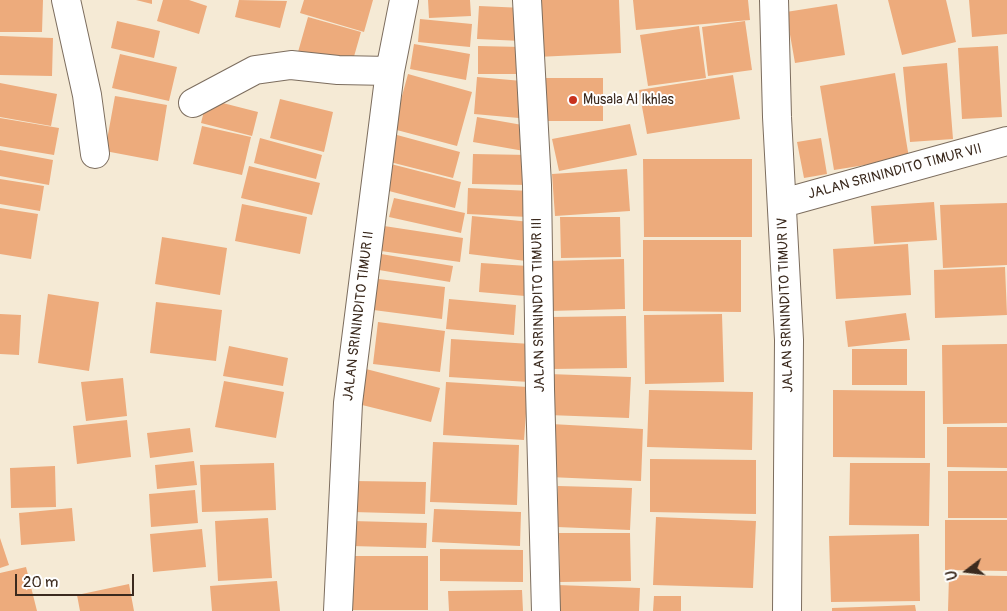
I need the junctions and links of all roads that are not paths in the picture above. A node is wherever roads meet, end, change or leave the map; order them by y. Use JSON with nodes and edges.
{"nodes":[{"id":1,"x":66,"y":0,"type":"edge"},
{"id":2,"x":527,"y":0,"type":"edge"},
{"id":3,"x":774,"y":0,"type":"edge"},
{"id":4,"x":402,"y":12,"type":"edge"},
{"id":5,"x":390,"y":71,"type":"junction"},
{"id":6,"x":193,"y":103,"type":"dead end"},
{"id":7,"x":1007,"y":141,"type":"edge"},
{"id":8,"x":96,"y":154,"type":"dead end"},
{"id":9,"x":782,"y":203,"type":"junction"},
{"id":10,"x":338,"y":611,"type":"edge"},
{"id":11,"x":546,"y":611,"type":"edge"},
{"id":12,"x":787,"y":611,"type":"edge"}],
"edges":[{"from":1,"to":8,"type":"street"},
{"from":2,"to":11,"type":"street","name":"JALAN SRININDITO TIMUR III"},
{"from":3,"to":9,"type":"street","name":"JALAN SRININDITO TIMUR IV"},
{"from":4,"to":5,"type":"street","name":"JALAN SRININDITO TIMUR II"},
{"from":5,"to":6,"type":"street"},
{"from":5,"to":10,"type":"street","name":"JALAN SRININDITO TIMUR II"},
{"from":7,"to":9,"type":"street","name":"JALAN SRININDITO TIMUR VII"},
{"from":9,"to":12,"type":"street","name":"JALAN SRININDITO TIMUR IV"}]}
